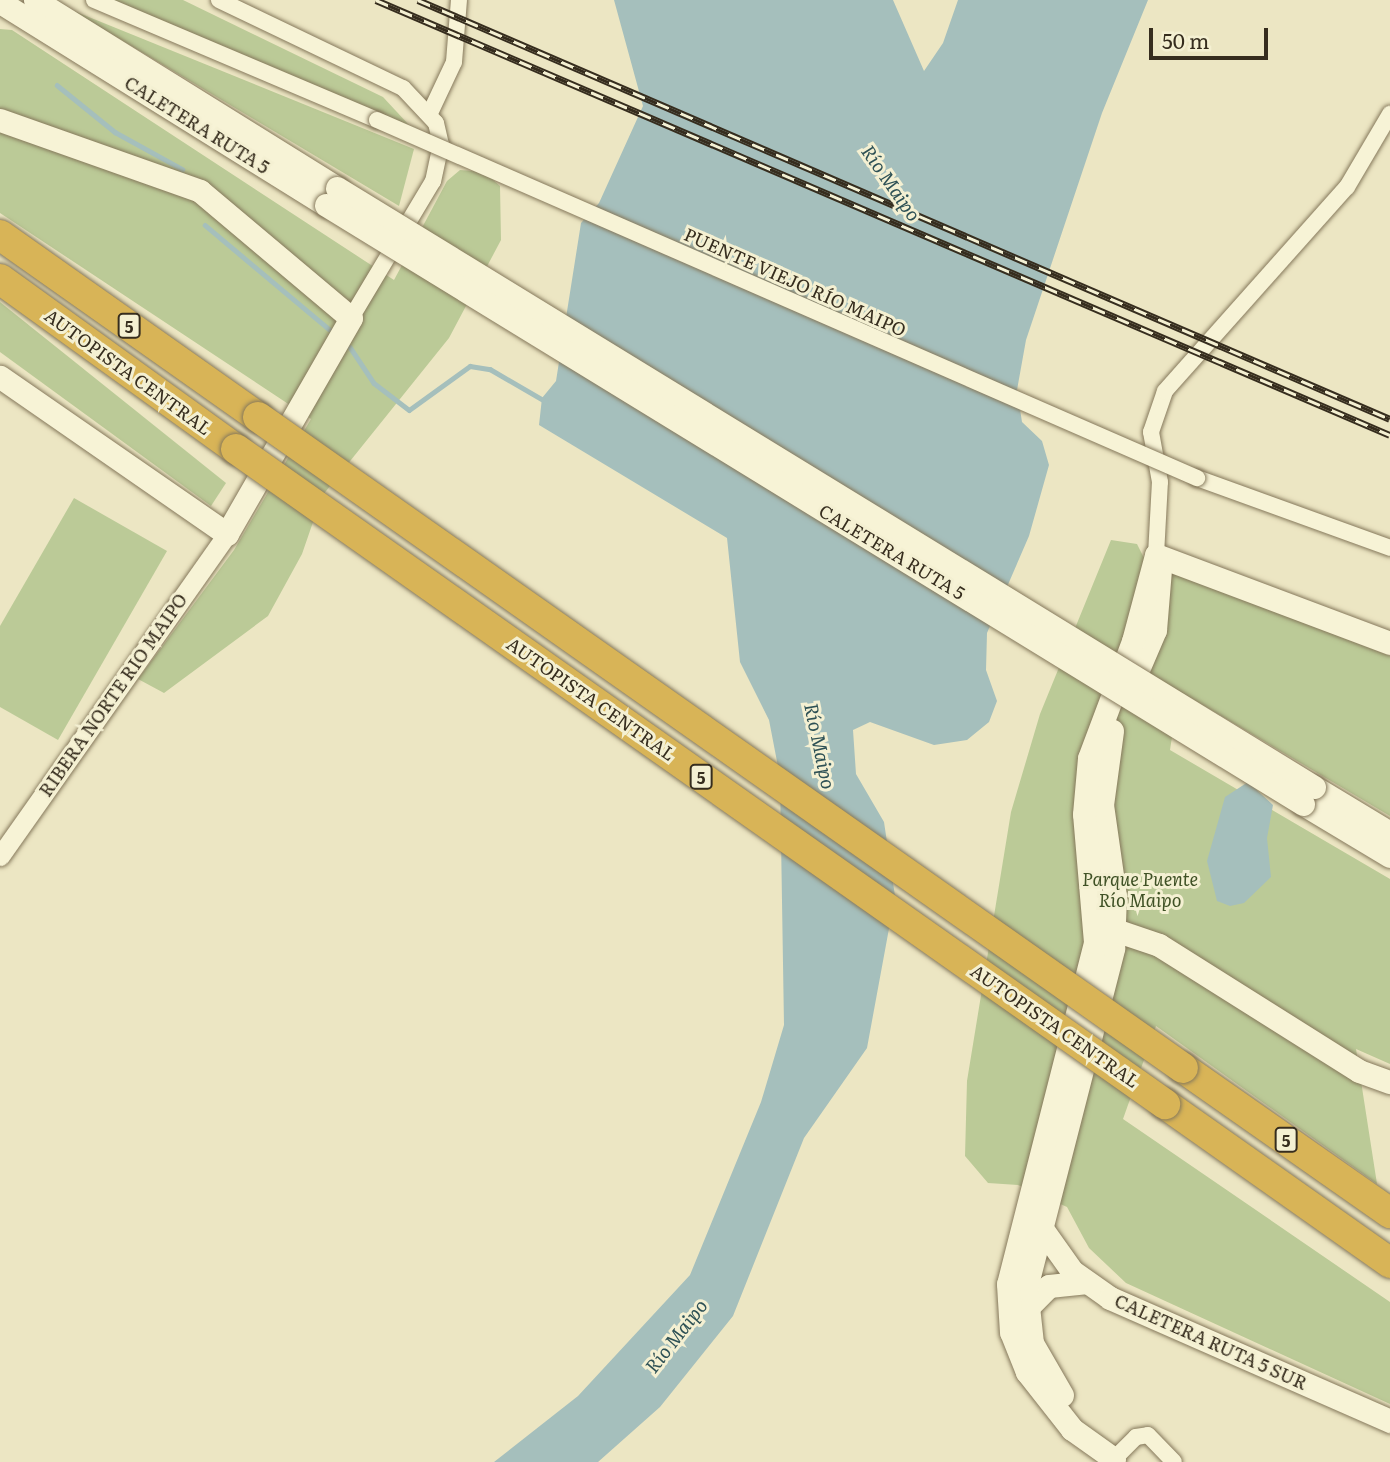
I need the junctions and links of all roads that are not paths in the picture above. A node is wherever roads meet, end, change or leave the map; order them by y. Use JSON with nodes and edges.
{"nodes":[{"id":1,"x":35,"y":0,"type":"edge"},
{"id":2,"x":94,"y":0,"type":"edge"},
{"id":3,"x":219,"y":0,"type":"edge"},
{"id":4,"x":459,"y":0,"type":"edge"},
{"id":5,"x":0,"y":2,"type":"edge"},
{"id":6,"x":430,"y":113,"type":"junction"},
{"id":7,"x":1390,"y":114,"type":"edge"},
{"id":8,"x":0,"y":120,"type":"edge"},
{"id":9,"x":331,"y":197,"type":"junction"},
{"id":10,"x":0,"y":235,"type":"edge"},
{"id":11,"x":0,"y":279,"type":"edge"},
{"id":12,"x":351,"y":318,"type":"junction"},
{"id":13,"x":0,"y":377,"type":"edge"},
{"id":14,"x":226,"y":534,"type":"junction"},
{"id":15,"x":1390,"y":548,"type":"edge"},
{"id":16,"x":1156,"y":555,"type":"junction"},
{"id":17,"x":1390,"y":643,"type":"edge"},
{"id":18,"x":1309,"y":795,"type":"junction"},
{"id":19,"x":1390,"y":833,"type":"edge"},
{"id":20,"x":0,"y":856,"type":"edge"},
{"id":21,"x":1390,"y":856,"type":"edge"},
{"id":22,"x":1106,"y":927,"type":"junction"},
{"id":23,"x":1390,"y":1082,"type":"edge"},
{"id":24,"x":1028,"y":1204,"type":"junction"},
{"id":25,"x":1390,"y":1213,"type":"edge"},
{"id":26,"x":1039,"y":1226,"type":"junction"},
{"id":27,"x":1390,"y":1263,"type":"edge"},
{"id":28,"x":1085,"y":1282,"type":"junction"},
{"id":29,"x":1025,"y":1310,"type":"junction"},
{"id":30,"x":1390,"y":1421,"type":"edge"},
{"id":31,"x":1116,"y":1460,"type":"edge"},
{"id":32,"x":1174,"y":1462,"type":"edge"}],
"edges":[{"from":1,"to":9,"type":"main road","name":"CALETERA RUTA 5"},
{"from":2,"to":15,"type":"street","name":"PUENTE VIEJO RÍO MAIPO","bridge":true},
{"from":3,"to":6,"type":"street"},
{"from":4,"to":6,"type":"street"},
{"from":5,"to":9,"type":"main road","name":"CALETERA RUTA 5"},
{"from":6,"to":12,"type":"street"},
{"from":7,"to":16,"type":"street"},
{"from":8,"to":12,"type":"main road"},
{"from":9,"to":18,"type":"main road","name":"CALETERA RUTA 5","bridge":true},
{"from":10,"to":25,"type":"highway","name":"AUTOPISTA CENTRAL","number":"5","bridge":true},
{"from":11,"to":27,"type":"highway","name":"AUTOPISTA CENTRAL","number":"5","bridge":true},
{"from":12,"to":14,"type":"main road"},
{"from":13,"to":14,"type":"main road"},
{"from":14,"to":20,"type":"street","name":"RIBERA NORTE RIO MAIPO"},
{"from":16,"to":17,"type":"main road"},
{"from":16,"to":22,"type":"main road"},
{"from":18,"to":19,"type":"main road","name":"CALETERA RUTA 5"},
{"from":18,"to":21,"type":"main road","name":"CALETERA RUTA 5"},
{"from":22,"to":23,"type":"main road"},
{"from":22,"to":24,"type":"main road"},
{"from":22,"to":26,"type":"main road"},
{"from":24,"to":26,"type":"main road","name":"CALETERA RUTA 5 SUR"},
{"from":24,"to":31,"type":"main road"},
{"from":26,"to":28,"type":"main road","name":"CALETERA RUTA 5 SUR"},
{"from":26,"to":29,"type":"main road"},
{"from":28,"to":29,"type":"main road"},
{"from":28,"to":30,"type":"main road","name":"CALETERA RUTA 5 SUR"},
{"from":29,"to":31,"type":"main road"},
{"from":31,"to":32,"type":"street"}]}
